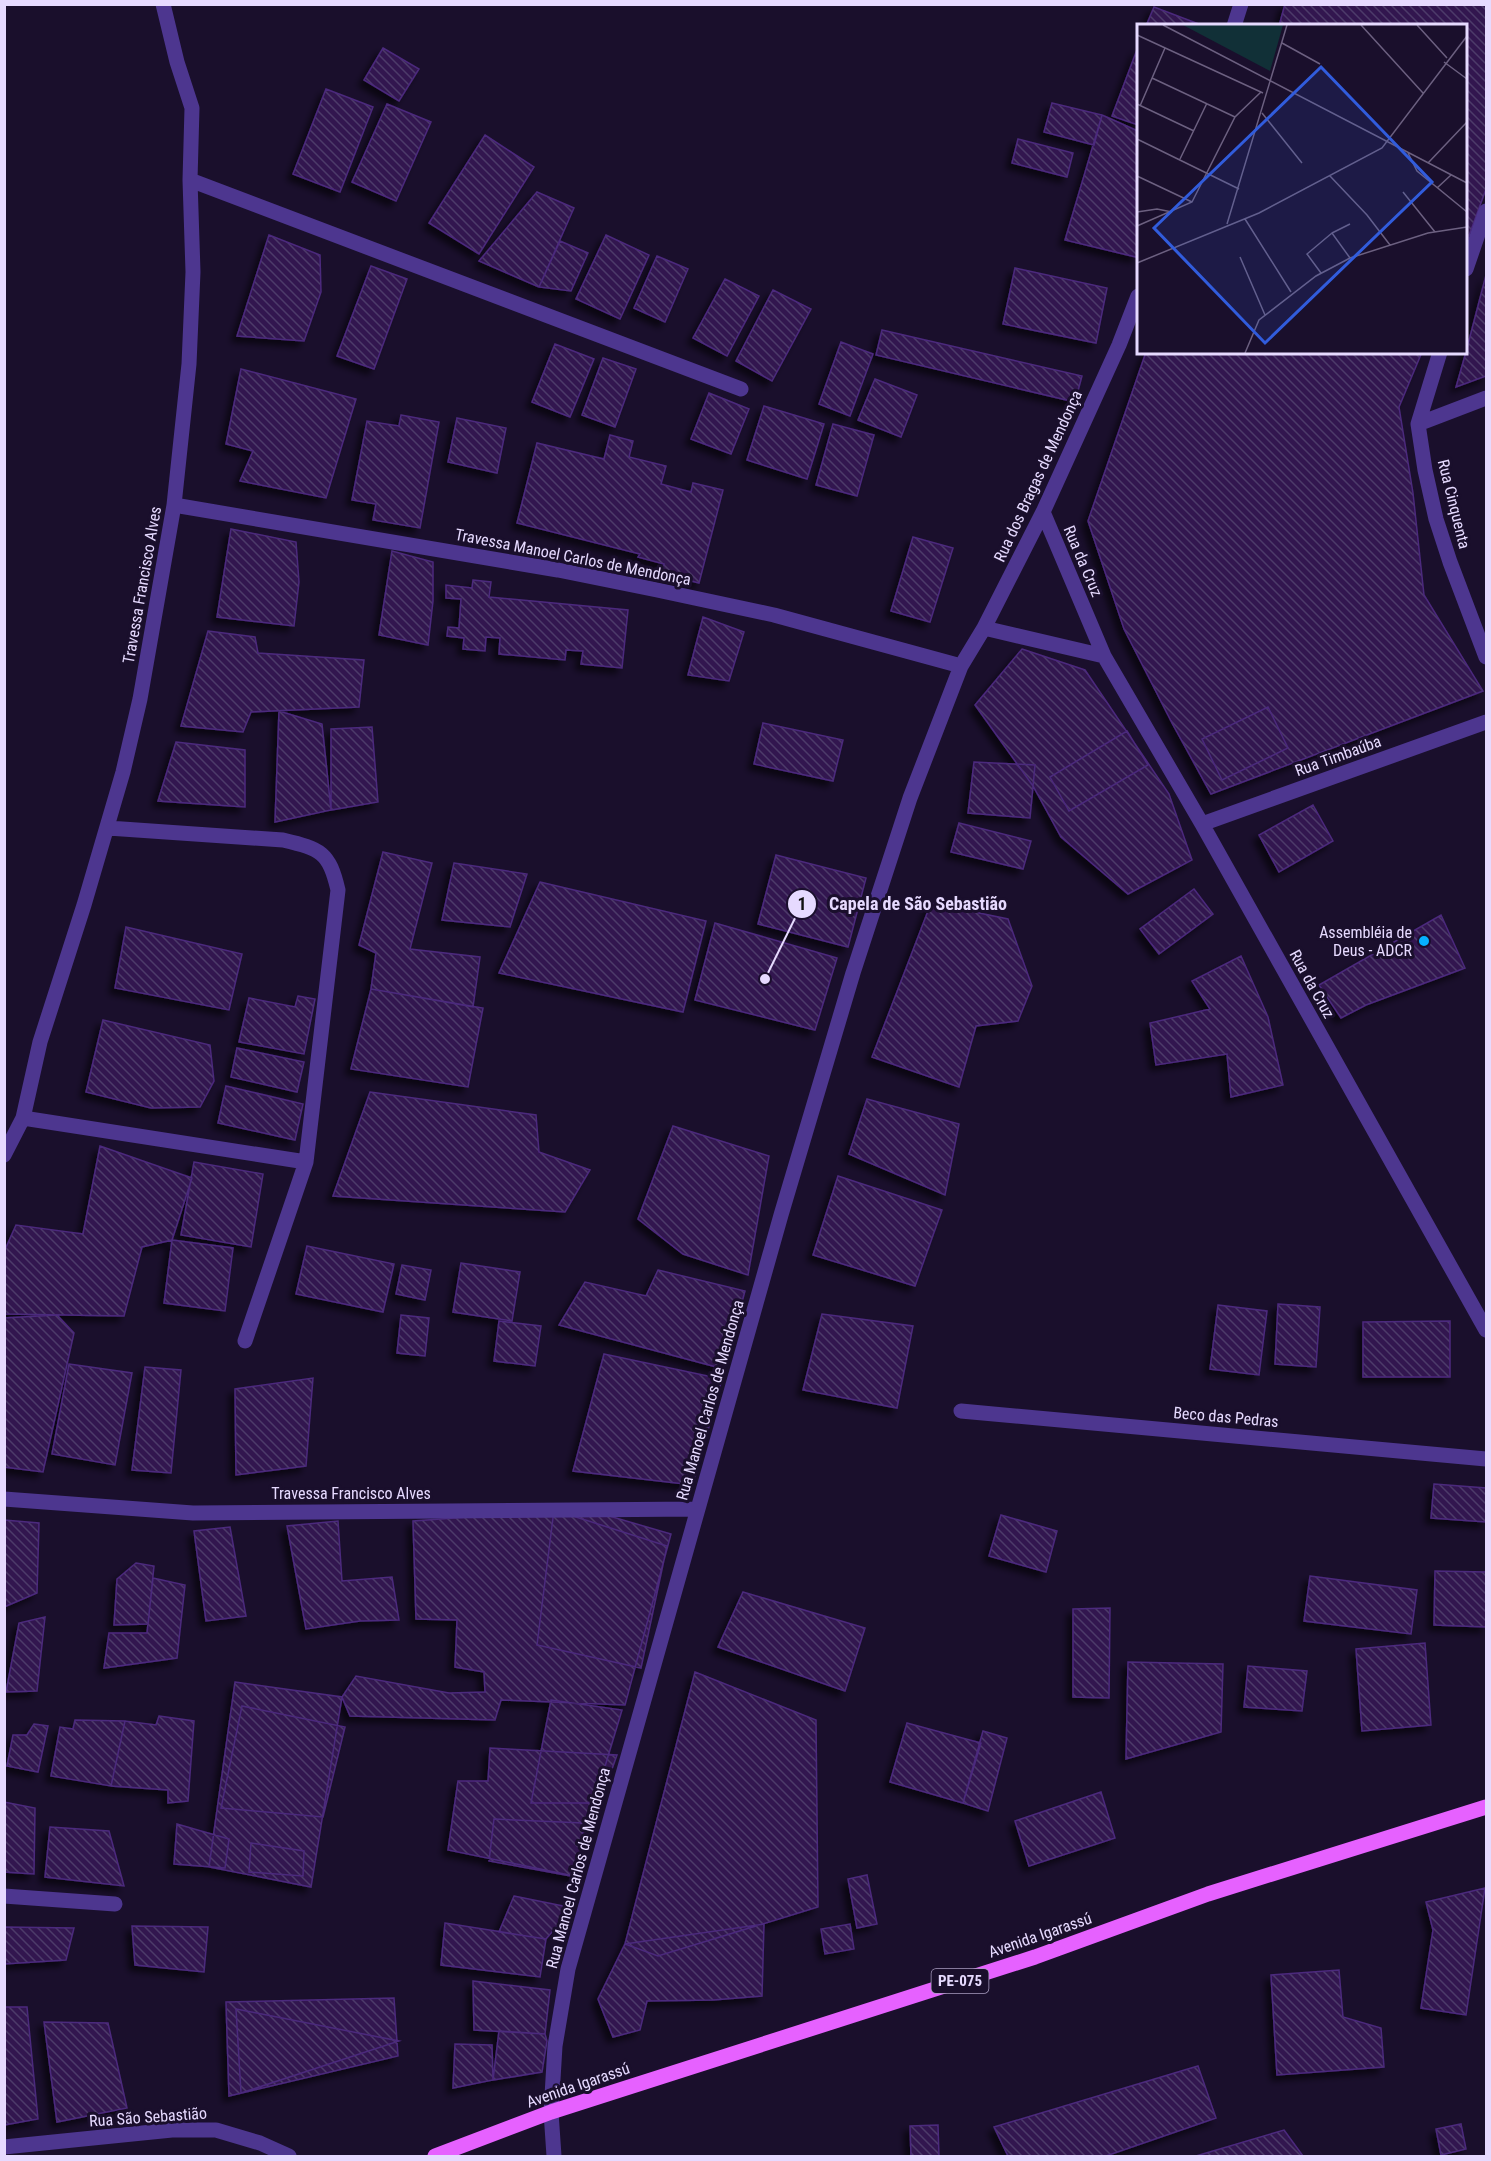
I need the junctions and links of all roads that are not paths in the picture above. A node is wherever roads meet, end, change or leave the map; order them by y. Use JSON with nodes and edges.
{"nodes":[{"id":1,"x":163,"y":4,"type":"edge"},
{"id":2,"x":1241,"y":4,"type":"edge"},
{"id":3,"x":1235,"y":24,"type":"edge"},
{"id":4,"x":190,"y":180,"type":"junction"},
{"id":5,"x":1485,"y":218,"type":"edge"},
{"id":6,"x":1467,"y":266,"type":"edge"},
{"id":7,"x":1137,"y":299,"type":"edge"},
{"id":8,"x":1439,"y":354,"type":"edge"},
{"id":9,"x":741,"y":389,"type":"dead end"},
{"id":10,"x":1486,"y":398,"type":"edge"},
{"id":11,"x":1418,"y":424,"type":"junction"},
{"id":12,"x":174,"y":505,"type":"junction"},
{"id":13,"x":1043,"y":512,"type":"junction"},
{"id":14,"x":984,"y":628,"type":"junction"},
{"id":15,"x":1104,"y":656,"type":"junction"},
{"id":16,"x":1486,"y":657,"type":"edge"},
{"id":17,"x":961,"y":666,"type":"junction"},
{"id":18,"x":1486,"y":722,"type":"edge"},
{"id":19,"x":1202,"y":824,"type":"junction"},
{"id":20,"x":108,"y":828,"type":"junction"},
{"id":21,"x":23,"y":1118,"type":"junction"},
{"id":22,"x":4,"y":1155,"type":"edge"},
{"id":23,"x":306,"y":1162,"type":"junction"},
{"id":24,"x":1486,"y":1330,"type":"edge"},
{"id":25,"x":245,"y":1341,"type":"dead end"},
{"id":26,"x":961,"y":1411,"type":"dead end"},
{"id":27,"x":1486,"y":1459,"type":"edge"},
{"id":28,"x":4,"y":1498,"type":"edge"},
{"id":29,"x":698,"y":1509,"type":"junction"},
{"id":30,"x":1486,"y":1807,"type":"edge"},
{"id":31,"x":4,"y":1896,"type":"edge"},
{"id":32,"x":115,"y":1904,"type":"dead end"},
{"id":33,"x":551,"y":2112,"type":"junction"},
{"id":34,"x":4,"y":2147,"type":"edge"},
{"id":35,"x":289,"y":2157,"type":"edge"},
{"id":36,"x":435,"y":2157,"type":"edge"},
{"id":37,"x":554,"y":2157,"type":"edge"}],
"edges":[{"from":1,"to":4,"type":"street","name":"Travessa Francisco Alves"},
{"from":2,"to":3,"type":"street"},
{"from":4,"to":9,"type":"street"},
{"from":4,"to":12,"type":"street","name":"Travessa Francisco Alves"},
{"from":5,"to":6,"type":"street"},
{"from":7,"to":13,"type":"street","name":"Rua dos Bragas de Mendonça"},
{"from":8,"to":11,"type":"street"},
{"from":10,"to":11,"type":"street"},
{"from":11,"to":16,"type":"street","name":"Rua Cinquenta"},
{"from":12,"to":17,"type":"street","name":"Travessa Manoel Carlos de Mendonça"},
{"from":12,"to":20,"type":"street","name":"Travessa Francisco Alves"},
{"from":13,"to":14,"type":"street","name":"Rua dos Bragas de Mendonça"},
{"from":13,"to":15,"type":"street","name":"Rua da Cruz"},
{"from":14,"to":15,"type":"street"},
{"from":14,"to":17,"type":"street","name":"Rua dos Bragas de Mendonça"},
{"from":15,"to":19,"type":"street","name":"Rua da Cruz"},
{"from":17,"to":29,"type":"street","name":"Rua Manoel Carlos de Mendonça"},
{"from":18,"to":19,"type":"street","name":"Rua Timbaúba"},
{"from":19,"to":24,"type":"street","name":"Rua da Cruz"},
{"from":20,"to":21,"type":"street","name":"Travessa Francisco Alves"},
{"from":20,"to":23,"type":"street"},
{"from":21,"to":22,"type":"street","name":"Travessa Francisco Alves"},
{"from":21,"to":23,"type":"street"},
{"from":23,"to":25,"type":"street"},
{"from":26,"to":27,"type":"street","name":"Beco das Pedras"},
{"from":28,"to":29,"type":"street","name":"Travessa Francisco Alves"},
{"from":29,"to":33,"type":"street","name":"Rua Manoel Carlos de Mendonça"},
{"from":30,"to":33,"type":"main road","name":"Avenida Igarassú","number":"PE-075"},
{"from":31,"to":32,"type":"street"},
{"from":33,"to":36,"type":"main road","name":"Avenida Igarassú","number":"PE-075"},
{"from":33,"to":37,"type":"street","name":"Rua Manoel Carlos de Mendonça"},
{"from":34,"to":35,"type":"street","name":"Rua São Sebastião"}]}
